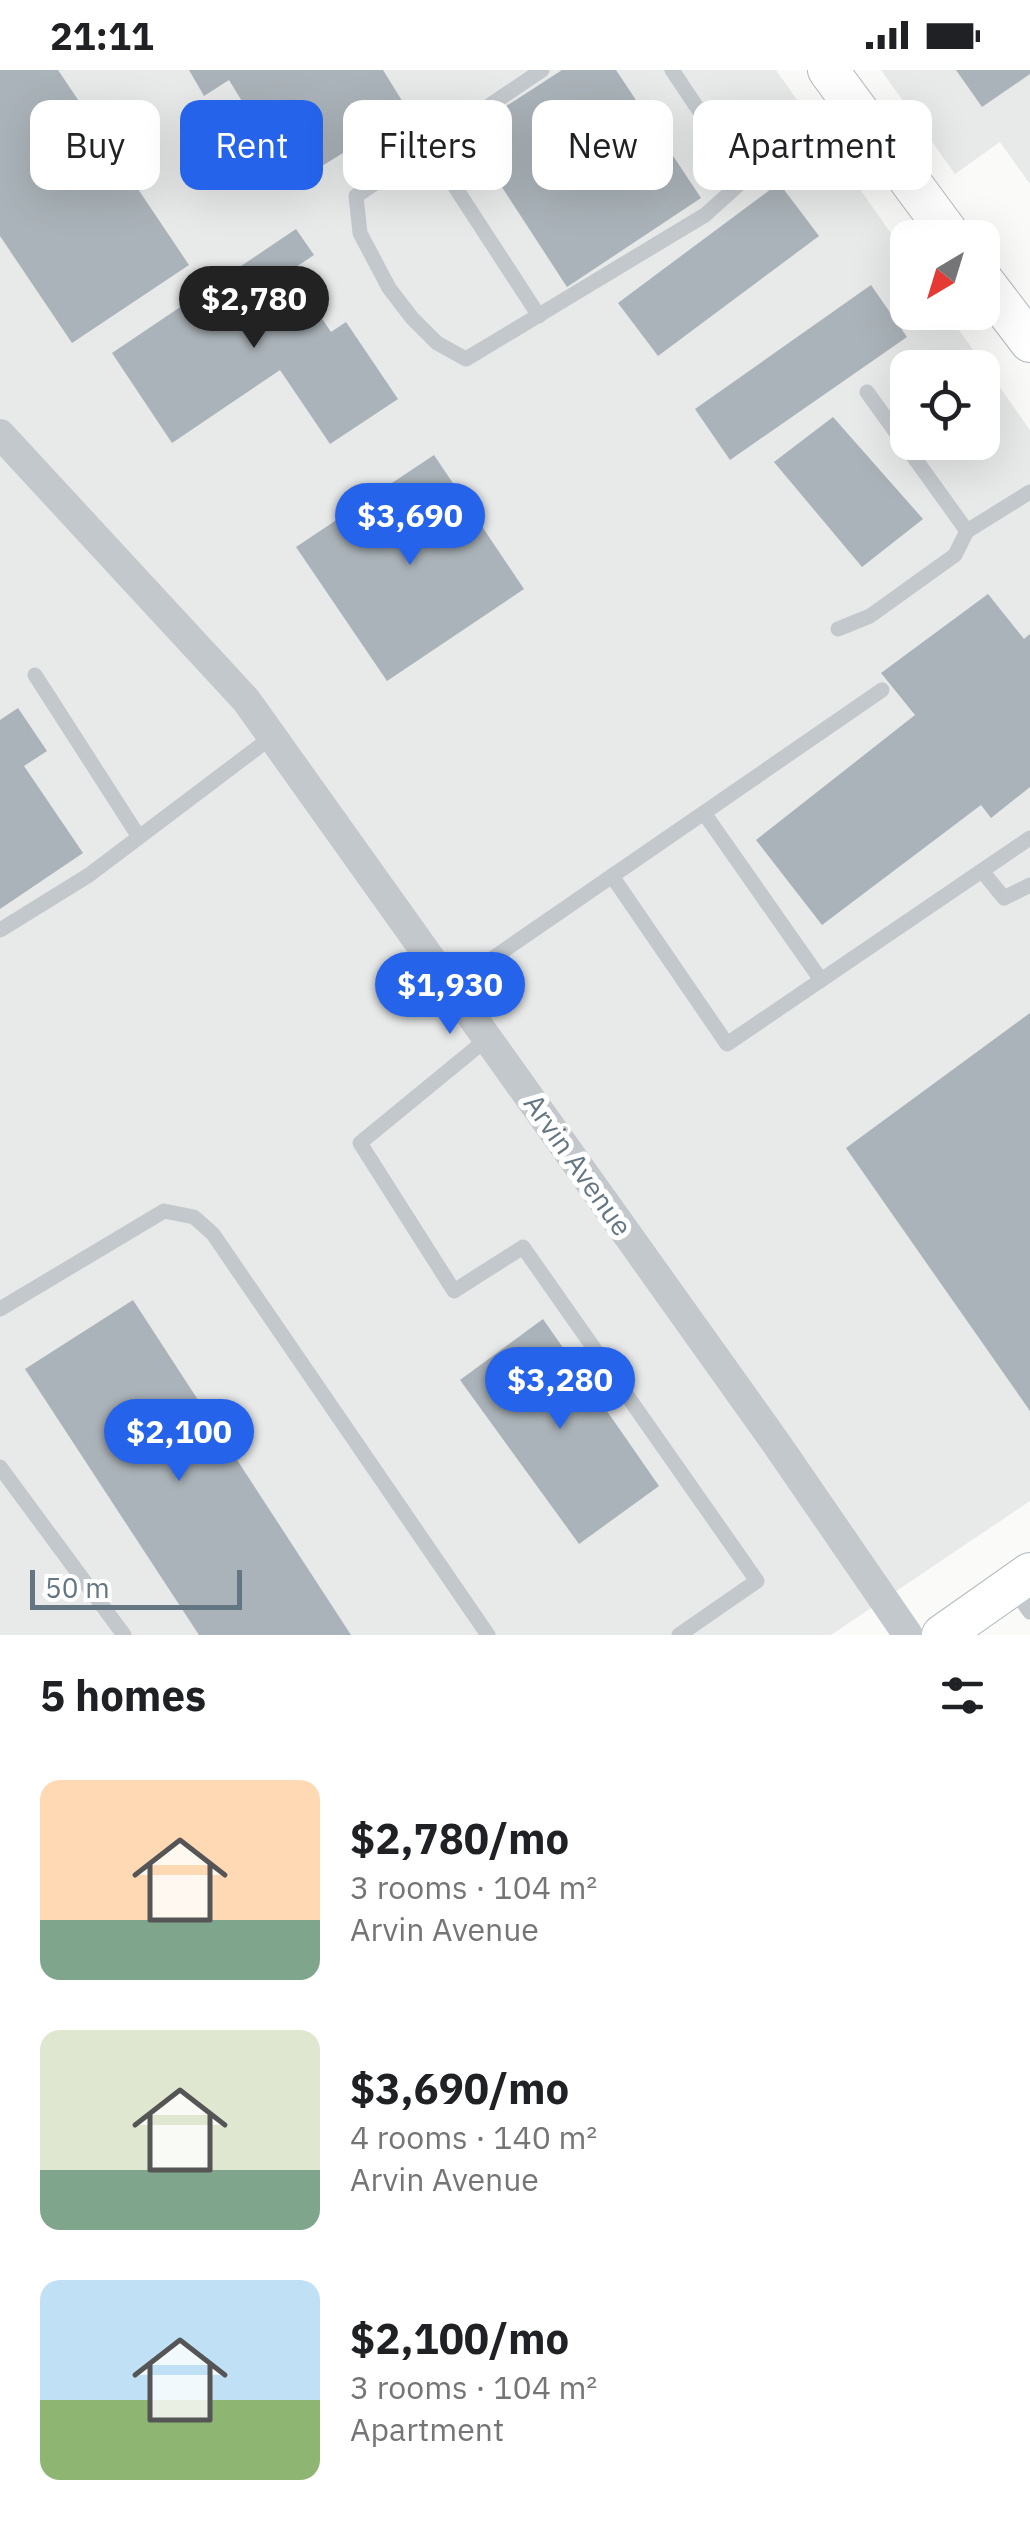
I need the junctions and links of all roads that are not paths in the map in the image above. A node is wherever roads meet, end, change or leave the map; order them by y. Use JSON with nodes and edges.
{"nodes":[{"id":1,"x":542,"y":70,"type":"edge"},
{"id":2,"x":672,"y":70,"type":"edge"},
{"id":3,"x":828,"y":70,"type":"edge"},
{"id":4,"x":497,"y":100,"type":"edge"},
{"id":5,"x":849,"y":100,"type":"edge"},
{"id":6,"x":693,"y":101,"type":"edge"},
{"id":7,"x":365,"y":190,"type":"edge"},
{"id":8,"x":458,"y":190,"type":"edge"},
{"id":9,"x":733,"y":190,"type":"edge"},
{"id":10,"x":916,"y":190,"type":"edge"},
{"id":11,"x":939,"y":220,"type":"edge"},
{"id":12,"x":1000,"y":302,"type":"edge"},
{"id":13,"x":540,"y":316,"type":"junction"},
{"id":14,"x":1030,"y":342,"type":"edge"},
{"id":15,"x":867,"y":392,"type":"dead end"},
{"id":16,"x":1,"y":437,"type":"edge"},
{"id":17,"x":1030,"y":492,"type":"edge"},
{"id":18,"x":967,"y":531,"type":"junction"},
{"id":19,"x":838,"y":628,"type":"dead end"},
{"id":20,"x":35,"y":675,"type":"dead end"},
{"id":21,"x":882,"y":690,"type":"dead end"},
{"id":22,"x":272,"y":736,"type":"junction"},
{"id":23,"x":704,"y":812,"type":"junction"},
{"id":24,"x":139,"y":837,"type":"junction"},
{"id":25,"x":1030,"y":838,"type":"edge"},
{"id":26,"x":982,"y":870,"type":"junction"},
{"id":27,"x":612,"y":876,"type":"junction"},
{"id":28,"x":1030,"y":886,"type":"edge"},
{"id":29,"x":0,"y":930,"type":"edge"},
{"id":30,"x":822,"y":980,"type":"junction"},
{"id":31,"x":452,"y":987,"type":"junction"},
{"id":32,"x":488,"y":1038,"type":"junction"},
{"id":33,"x":0,"y":1309,"type":"edge"},
{"id":34,"x":0,"y":1467,"type":"edge"},
{"id":35,"x":1024,"y":1590,"type":"edge"},
{"id":36,"x":124,"y":1635,"type":"edge"},
{"id":37,"x":488,"y":1635,"type":"edge"},
{"id":38,"x":679,"y":1635,"type":"edge"},
{"id":39,"x":908,"y":1635,"type":"edge"},
{"id":40,"x":942,"y":1635,"type":"edge"}],
"edges":[{"from":1,"to":4,"type":"lane"},
{"from":2,"to":6,"type":"lane"},
{"from":3,"to":5,"type":"main road"},
{"from":7,"to":13,"type":"lane"},
{"from":8,"to":13,"type":"lane"},
{"from":9,"to":13,"type":"lane"},
{"from":10,"to":11,"type":"main road"},
{"from":12,"to":14,"type":"main road"},
{"from":15,"to":18,"type":"lane"},
{"from":16,"to":22,"type":"street","name":"Arvin Avenue"},
{"from":17,"to":18,"type":"lane"},
{"from":18,"to":19,"type":"lane"},
{"from":20,"to":24,"type":"lane"},
{"from":21,"to":23,"type":"lane"},
{"from":22,"to":24,"type":"lane"},
{"from":22,"to":31,"type":"street","name":"Arvin Avenue"},
{"from":23,"to":27,"type":"lane"},
{"from":23,"to":30,"type":"lane"},
{"from":24,"to":29,"type":"lane"},
{"from":25,"to":26,"type":"lane"},
{"from":26,"to":28,"type":"lane"},
{"from":26,"to":30,"type":"lane"},
{"from":27,"to":30,"type":"lane"},
{"from":27,"to":31,"type":"lane"},
{"from":31,"to":32,"type":"street","name":"Arvin Avenue"},
{"from":32,"to":38,"type":"lane"},
{"from":32,"to":39,"type":"street","name":"Arvin Avenue"},
{"from":33,"to":37,"type":"lane"},
{"from":34,"to":36,"type":"lane"},
{"from":35,"to":40,"type":"main road"}]}
